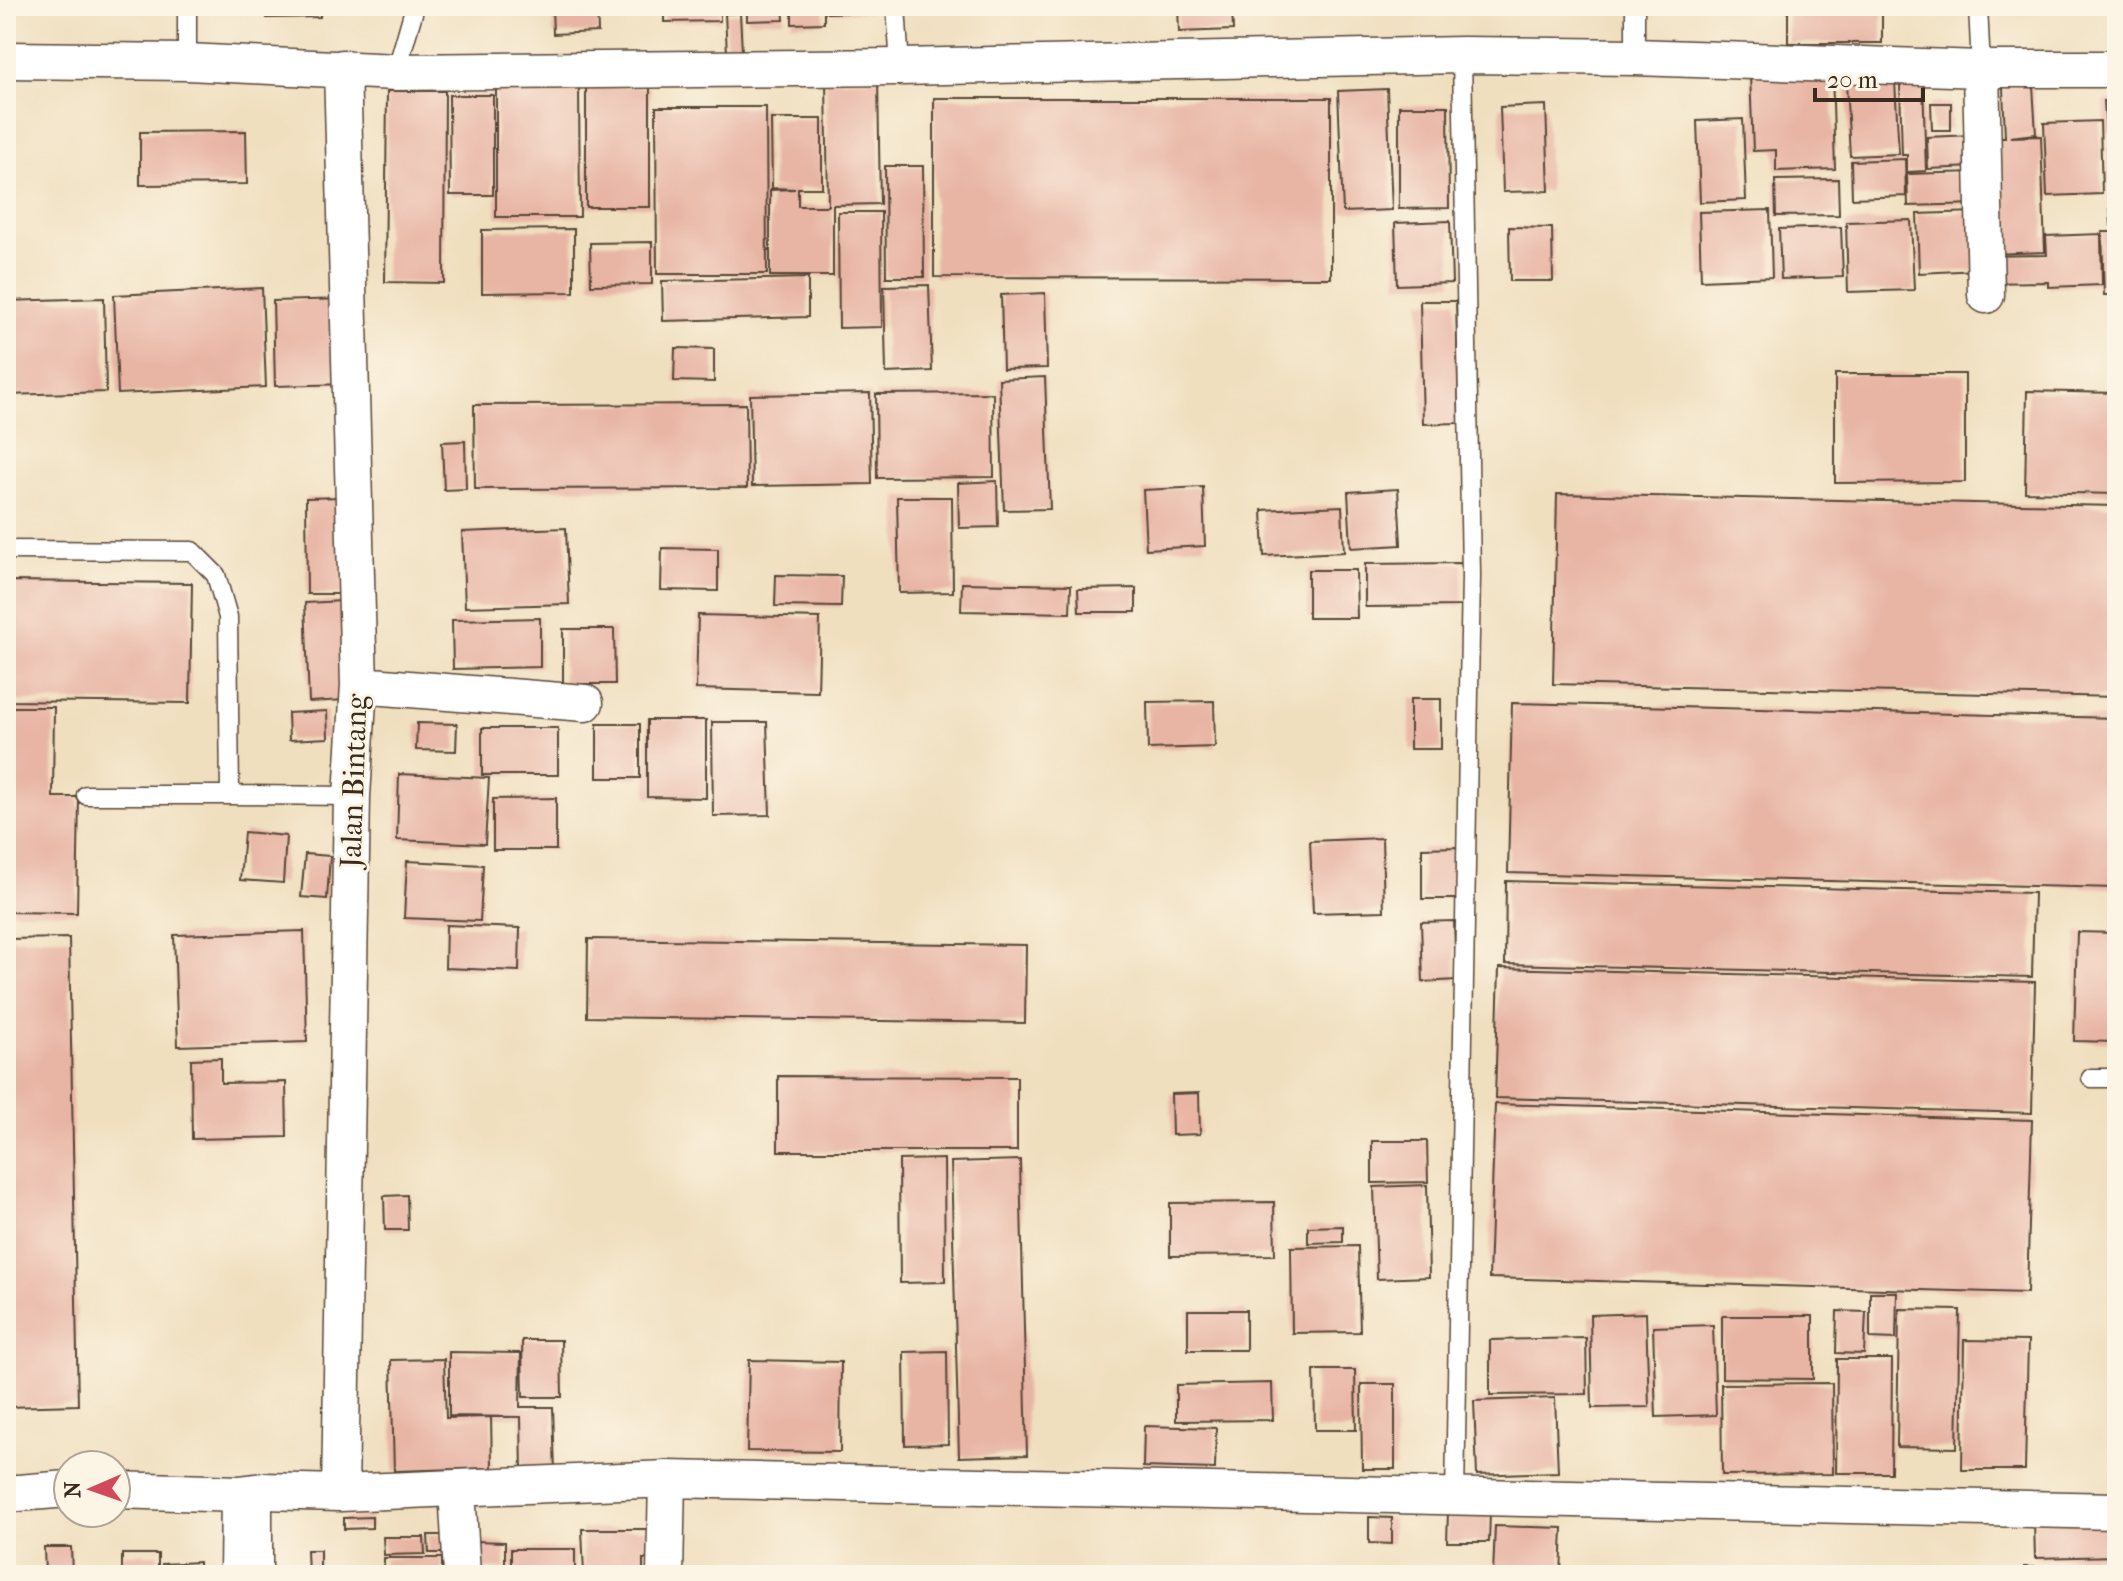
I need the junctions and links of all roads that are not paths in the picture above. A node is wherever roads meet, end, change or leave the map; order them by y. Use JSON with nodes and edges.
{"nodes":[{"id":1,"x":187,"y":6,"type":"edge"},
{"id":2,"x":415,"y":6,"type":"edge"},
{"id":3,"x":896,"y":6,"type":"edge"},
{"id":4,"x":1635,"y":6,"type":"edge"},
{"id":5,"x":1978,"y":6,"type":"edge"},
{"id":6,"x":1462,"y":55,"type":"junction"},
{"id":7,"x":1635,"y":57,"type":"junction"},
{"id":8,"x":6,"y":60,"type":"edge"},
{"id":9,"x":187,"y":62,"type":"junction"},
{"id":10,"x":900,"y":67,"type":"junction"},
{"id":11,"x":342,"y":68,"type":"junction"},
{"id":12,"x":1981,"y":69,"type":"junction"},
{"id":13,"x":2117,"y":69,"type":"edge"},
{"id":14,"x":396,"y":72,"type":"junction"},
{"id":15,"x":1986,"y":295,"type":"dead end"},
{"id":16,"x":6,"y":550,"type":"edge"},
{"id":17,"x":359,"y":685,"type":"junction"},
{"id":18,"x":585,"y":703,"type":"dead end"},
{"id":19,"x":86,"y":795,"type":"dead end"},
{"id":20,"x":230,"y":795,"type":"junction"},
{"id":21,"x":352,"y":796,"type":"junction"},
{"id":22,"x":2091,"y":1078,"type":"dead end"},
{"id":23,"x":2117,"y":1078,"type":"edge"},
{"id":24,"x":667,"y":1479,"type":"junction"},
{"id":25,"x":457,"y":1489,"type":"junction"},
{"id":26,"x":52,"y":1490,"type":"edge"},
{"id":27,"x":132,"y":1490,"type":"edge"},
{"id":28,"x":251,"y":1492,"type":"junction"},
{"id":29,"x":340,"y":1493,"type":"junction"},
{"id":30,"x":6,"y":1494,"type":"edge"},
{"id":31,"x":1455,"y":1497,"type":"junction"},
{"id":32,"x":2117,"y":1511,"type":"edge"},
{"id":33,"x":238,"y":1575,"type":"edge"},
{"id":34,"x":263,"y":1575,"type":"edge"},
{"id":35,"x":462,"y":1575,"type":"edge"},
{"id":36,"x":665,"y":1575,"type":"edge"}],
"edges":[{"from":1,"to":9,"type":"lane"},
{"from":2,"to":14,"type":"lane"},
{"from":3,"to":10,"type":"lane"},
{"from":4,"to":7,"type":"lane"},
{"from":5,"to":12,"type":"lane"},
{"from":6,"to":7,"type":"street"},
{"from":6,"to":10,"type":"street"},
{"from":6,"to":31,"type":"lane"},
{"from":7,"to":12,"type":"street"},
{"from":8,"to":9,"type":"street"},
{"from":9,"to":11,"type":"street"},
{"from":10,"to":14,"type":"street"},
{"from":11,"to":14,"type":"street"},
{"from":11,"to":17,"type":"street","name":"Jalan Bintang"},
{"from":12,"to":13,"type":"street"},
{"from":12,"to":15,"type":"street"},
{"from":16,"to":20,"type":"lane"},
{"from":17,"to":18,"type":"street"},
{"from":17,"to":21,"type":"street","name":"Jalan Bintang"},
{"from":19,"to":20,"type":"lane"},
{"from":20,"to":21,"type":"lane"},
{"from":21,"to":29,"type":"street","name":"Jalan Bintang"},
{"from":22,"to":23,"type":"lane"},
{"from":24,"to":25,"type":"street"},
{"from":24,"to":31,"type":"street"},
{"from":24,"to":36,"type":"street"},
{"from":25,"to":29,"type":"street"},
{"from":25,"to":35,"type":"street"},
{"from":26,"to":30,"type":"street"},
{"from":27,"to":28,"type":"street"},
{"from":28,"to":29,"type":"street"},
{"from":28,"to":33,"type":"street"},
{"from":28,"to":34,"type":"lane"},
{"from":31,"to":32,"type":"street"}]}
